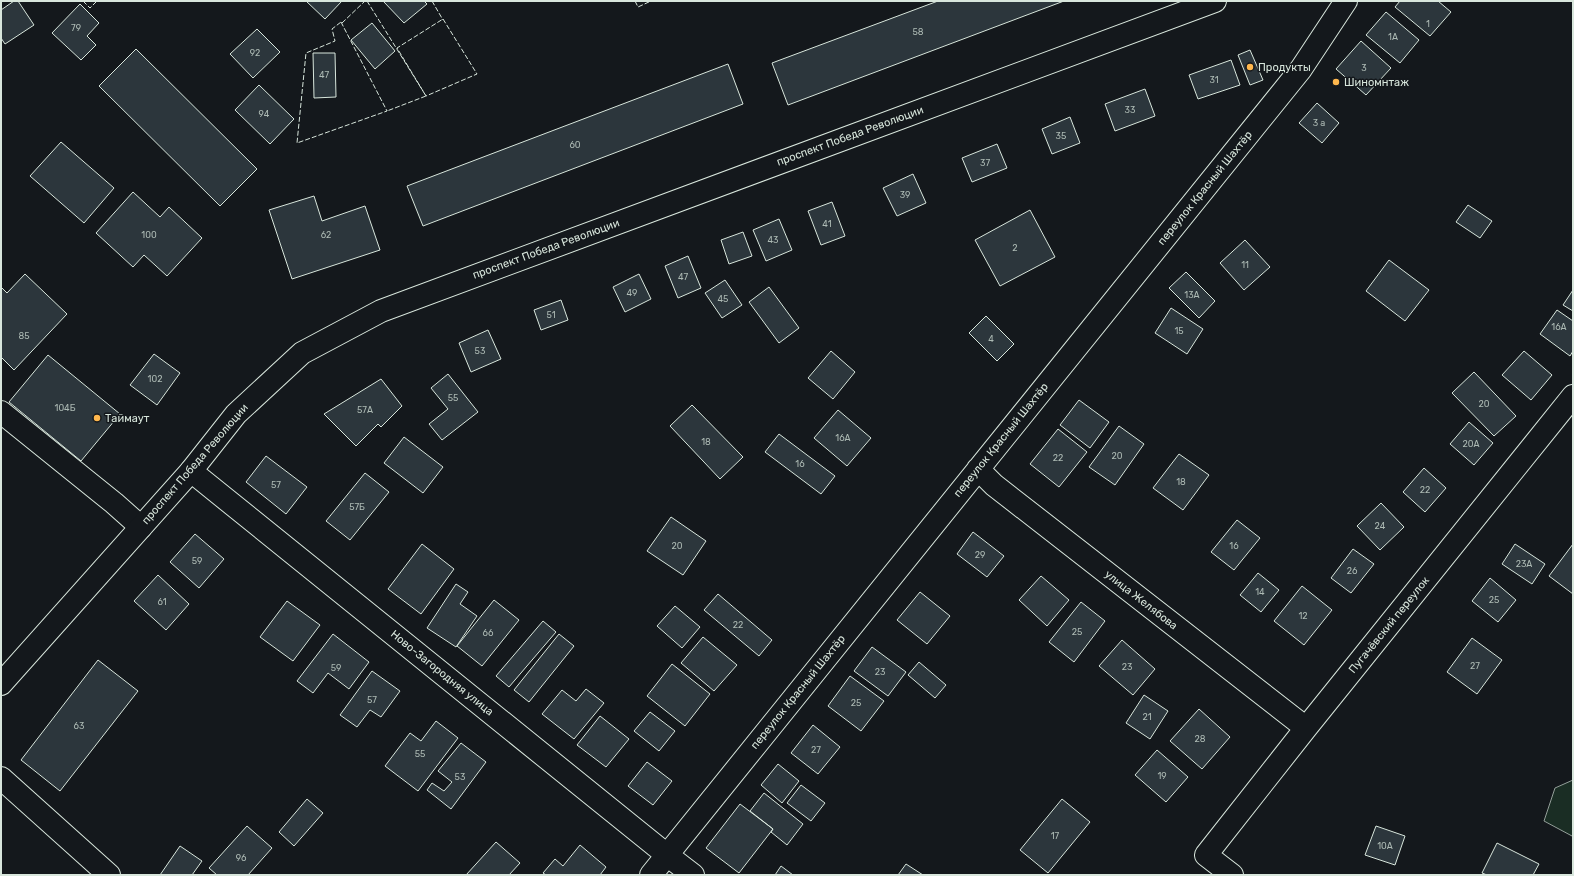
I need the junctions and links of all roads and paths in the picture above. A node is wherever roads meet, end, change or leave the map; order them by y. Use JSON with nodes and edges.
{"nodes":[{"id":1,"x":1215,"y":1,"type":"edge"},
{"id":2,"x":1346,"y":1,"type":"edge"},
{"id":3,"x":1573,"y":396,"type":"edge"},
{"id":4,"x":1,"y":412,"type":"edge"},
{"id":5,"x":978,"y":469,"type":"junction"},
{"id":6,"x":191,"y":471,"type":"junction"},
{"id":7,"x":141,"y":527,"type":"junction"},
{"id":8,"x":1,"y":684,"type":"edge"},
{"id":9,"x":1306,"y":728,"type":"junction"},
{"id":10,"x":1,"y":778,"type":"edge"},
{"id":11,"x":667,"y":855,"type":"junction"},
{"id":12,"x":109,"y":875,"type":"edge"},
{"id":13,"x":651,"y":875,"type":"edge"},
{"id":14,"x":693,"y":875,"type":"edge"},
{"id":15,"x":1232,"y":875,"type":"edge"}],
"edges":[{"from":1,"to":6,"type":"street","name":"проспект Победа Революции"},
{"from":2,"to":5,"type":"street","name":"переулок Красный Шахтёр"},
{"from":3,"to":9,"type":"street","name":"Пугачёвский переулок"},
{"from":4,"to":7,"type":"street"},
{"from":5,"to":9,"type":"street","name":"улица Желябова"},
{"from":5,"to":11,"type":"street","name":"переулок Красный Шахтёр"},
{"from":6,"to":7,"type":"street","name":"проспект Победа Революции"},
{"from":6,"to":11,"type":"street","name":"Ново-Загородняя улица"},
{"from":7,"to":8,"type":"street","name":"проспект Победа Революции"},
{"from":9,"to":15,"type":"street","name":"Пугачёвский переулок"},
{"from":10,"to":12,"type":"street"},
{"from":11,"to":13,"type":"street","name":"переулок Красный Шахтёр"},
{"from":11,"to":14,"type":"street","name":"Ново-Загородняя улица"}]}
